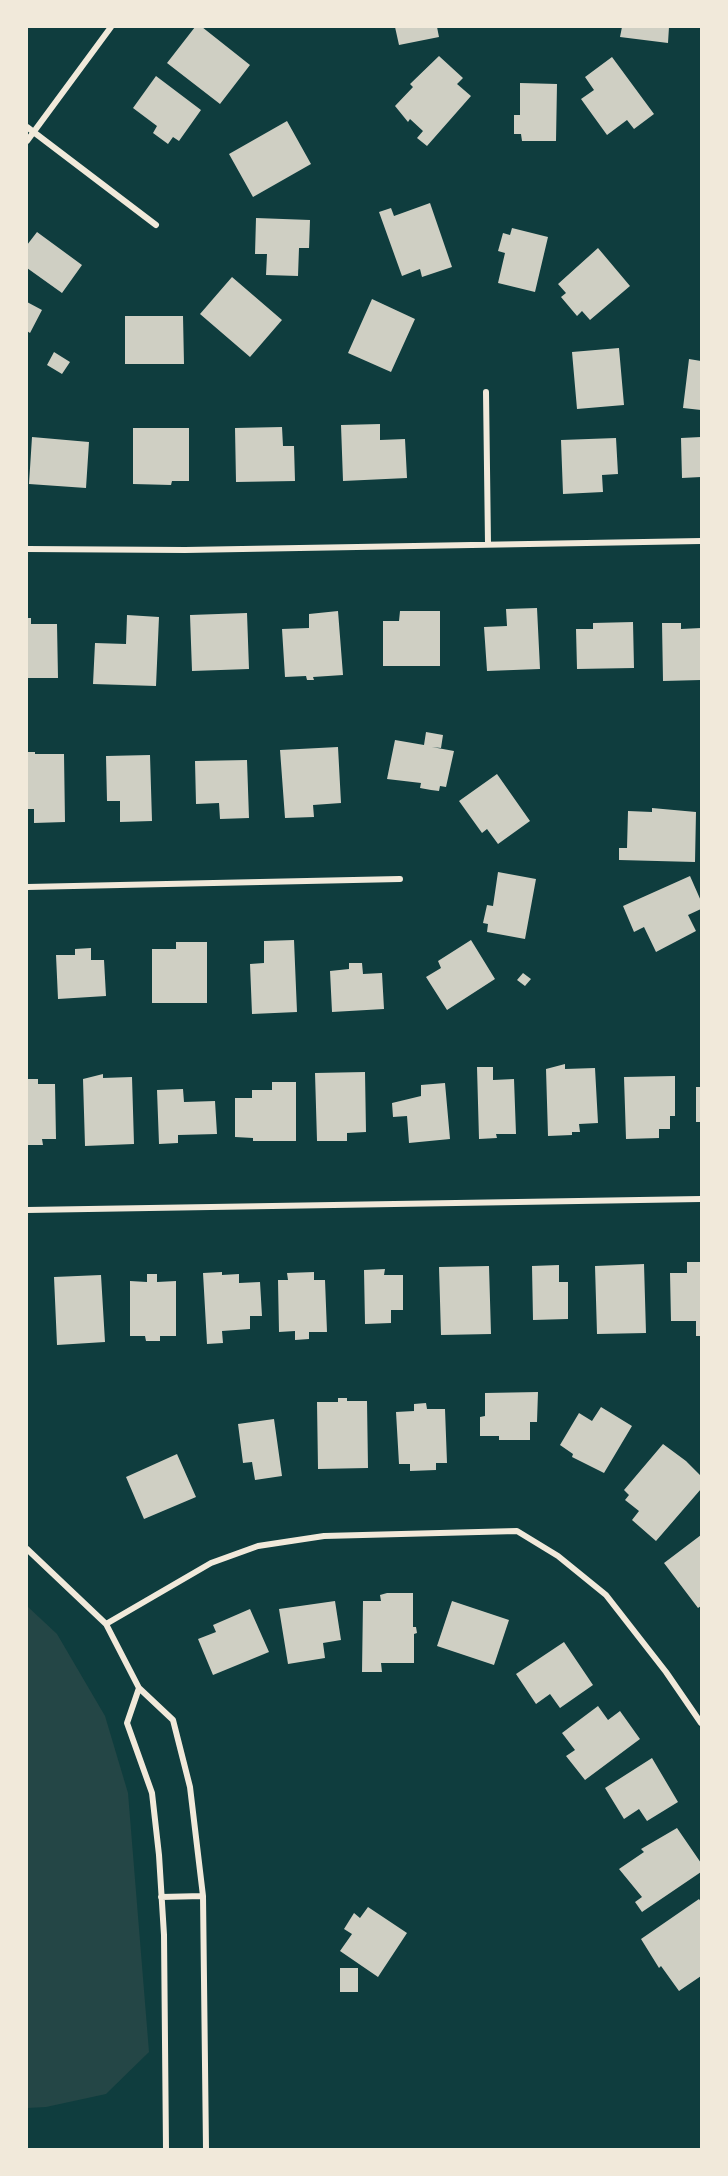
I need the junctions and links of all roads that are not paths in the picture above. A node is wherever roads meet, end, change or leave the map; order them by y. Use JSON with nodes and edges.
{"nodes":[{"id":1,"x":111,"y":27,"type":"edge"},
{"id":2,"x":27,"y":127,"type":"edge"},
{"id":3,"x":34,"y":133,"type":"junction"},
{"id":4,"x":27,"y":141,"type":"edge"},
{"id":5,"x":156,"y":225,"type":"dead end"},
{"id":6,"x":486,"y":392,"type":"dead end"},
{"id":7,"x":701,"y":541,"type":"edge"},
{"id":8,"x":488,"y":544,"type":"junction"},
{"id":9,"x":27,"y":549,"type":"edge"},
{"id":10,"x":400,"y":879,"type":"dead end"},
{"id":11,"x":27,"y":887,"type":"edge"},
{"id":12,"x":701,"y":1198,"type":"edge"},
{"id":13,"x":27,"y":1210,"type":"edge"},
{"id":14,"x":27,"y":1549,"type":"edge"},
{"id":15,"x":106,"y":1624,"type":"junction"},
{"id":16,"x":139,"y":1688,"type":"junction"},
{"id":17,"x":701,"y":1723,"type":"edge"},
{"id":18,"x":203,"y":1896,"type":"junction"},
{"id":19,"x":161,"y":1897,"type":"junction"},
{"id":20,"x":166,"y":2149,"type":"edge"},
{"id":21,"x":206,"y":2149,"type":"edge"}],
"edges":[{"from":1,"to":3,"type":"street"},
{"from":2,"to":3,"type":"street"},
{"from":3,"to":4,"type":"street"},
{"from":3,"to":5,"type":"street"},
{"from":6,"to":8,"type":"street"},
{"from":7,"to":8,"type":"street"},
{"from":8,"to":9,"type":"street"},
{"from":10,"to":11,"type":"street"},
{"from":12,"to":13,"type":"street"},
{"from":14,"to":15,"type":"street"},
{"from":15,"to":16,"type":"street"},
{"from":15,"to":17,"type":"street"},
{"from":16,"to":18,"type":"street"},
{"from":16,"to":19,"type":"street"},
{"from":18,"to":19,"type":"street"},
{"from":18,"to":21,"type":"street"},
{"from":19,"to":20,"type":"street"}]}
